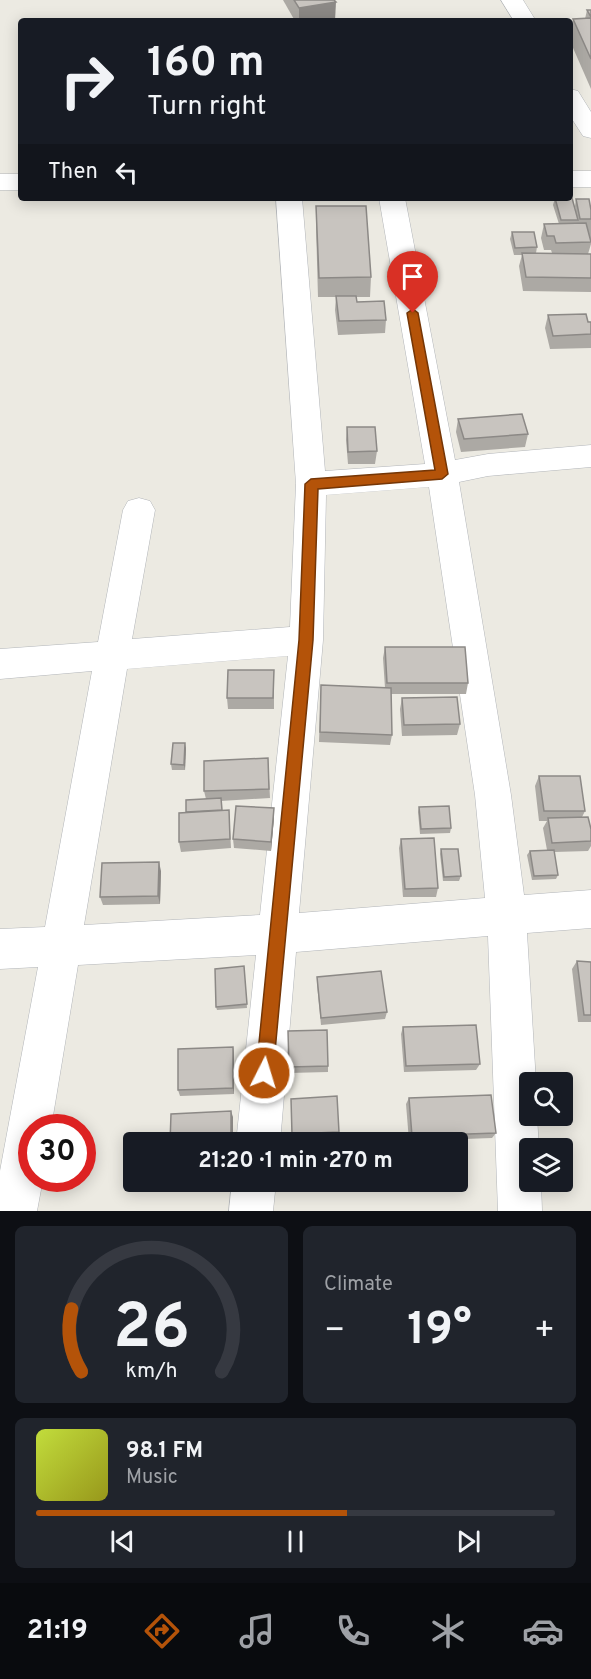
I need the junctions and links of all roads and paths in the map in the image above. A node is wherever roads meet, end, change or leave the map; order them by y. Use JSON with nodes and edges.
{"nodes":[{"id":1,"x":512,"y":0,"type":"edge"},
{"id":2,"x":523,"y":18,"type":"edge"},
{"id":3,"x":573,"y":101,"type":"edge"},
{"id":4,"x":591,"y":131,"type":"edge"},
{"id":5,"x":573,"y":179,"type":"edge"},
{"id":6,"x":591,"y":179,"type":"edge"},
{"id":7,"x":0,"y":182,"type":"edge"},
{"id":8,"x":18,"y":182,"type":"edge"},
{"id":9,"x":289,"y":201,"type":"edge"},
{"id":10,"x":393,"y":201,"type":"edge"},
{"id":11,"x":591,"y":456,"type":"edge"},
{"id":12,"x":442,"y":474,"type":"junction"},
{"id":13,"x":311,"y":484,"type":"junction"},
{"id":14,"x":139,"y":510,"type":"dead end"},
{"id":15,"x":306,"y":640,"type":"junction"},
{"id":16,"x":111,"y":656,"type":"junction"},
{"id":17,"x":0,"y":664,"type":"edge"},
{"id":18,"x":591,"y":909,"type":"edge"},
{"id":19,"x":507,"y":917,"type":"junction"},
{"id":20,"x":278,"y":934,"type":"junction"},
{"id":21,"x":63,"y":946,"type":"junction"},
{"id":22,"x":0,"y":949,"type":"edge"},
{"id":23,"x":259,"y":1132,"type":"edge"},
{"id":24,"x":253,"y":1192,"type":"edge"},
{"id":25,"x":15,"y":1211,"type":"edge"},
{"id":26,"x":252,"y":1211,"type":"edge"},
{"id":27,"x":520,"y":1211,"type":"edge"}],
"edges":[{"from":1,"to":2,"type":"street"},
{"from":3,"to":4,"type":"street"},
{"from":5,"to":6,"type":"street"},
{"from":7,"to":8,"type":"street"},
{"from":9,"to":13,"type":"street"},
{"from":10,"to":12,"type":"street"},
{"from":11,"to":12,"type":"street"},
{"from":12,"to":13,"type":"street"},
{"from":12,"to":19,"type":"street"},
{"from":13,"to":15,"type":"street"},
{"from":14,"to":16,"type":"street"},
{"from":15,"to":16,"type":"street"},
{"from":15,"to":20,"type":"street"},
{"from":16,"to":17,"type":"street"},
{"from":16,"to":21,"type":"street"},
{"from":18,"to":19,"type":"street"},
{"from":19,"to":20,"type":"street"},
{"from":19,"to":27,"type":"street"},
{"from":20,"to":21,"type":"street"},
{"from":20,"to":23,"type":"street"},
{"from":21,"to":22,"type":"street"},
{"from":21,"to":25,"type":"street"},
{"from":24,"to":26,"type":"street"}]}
